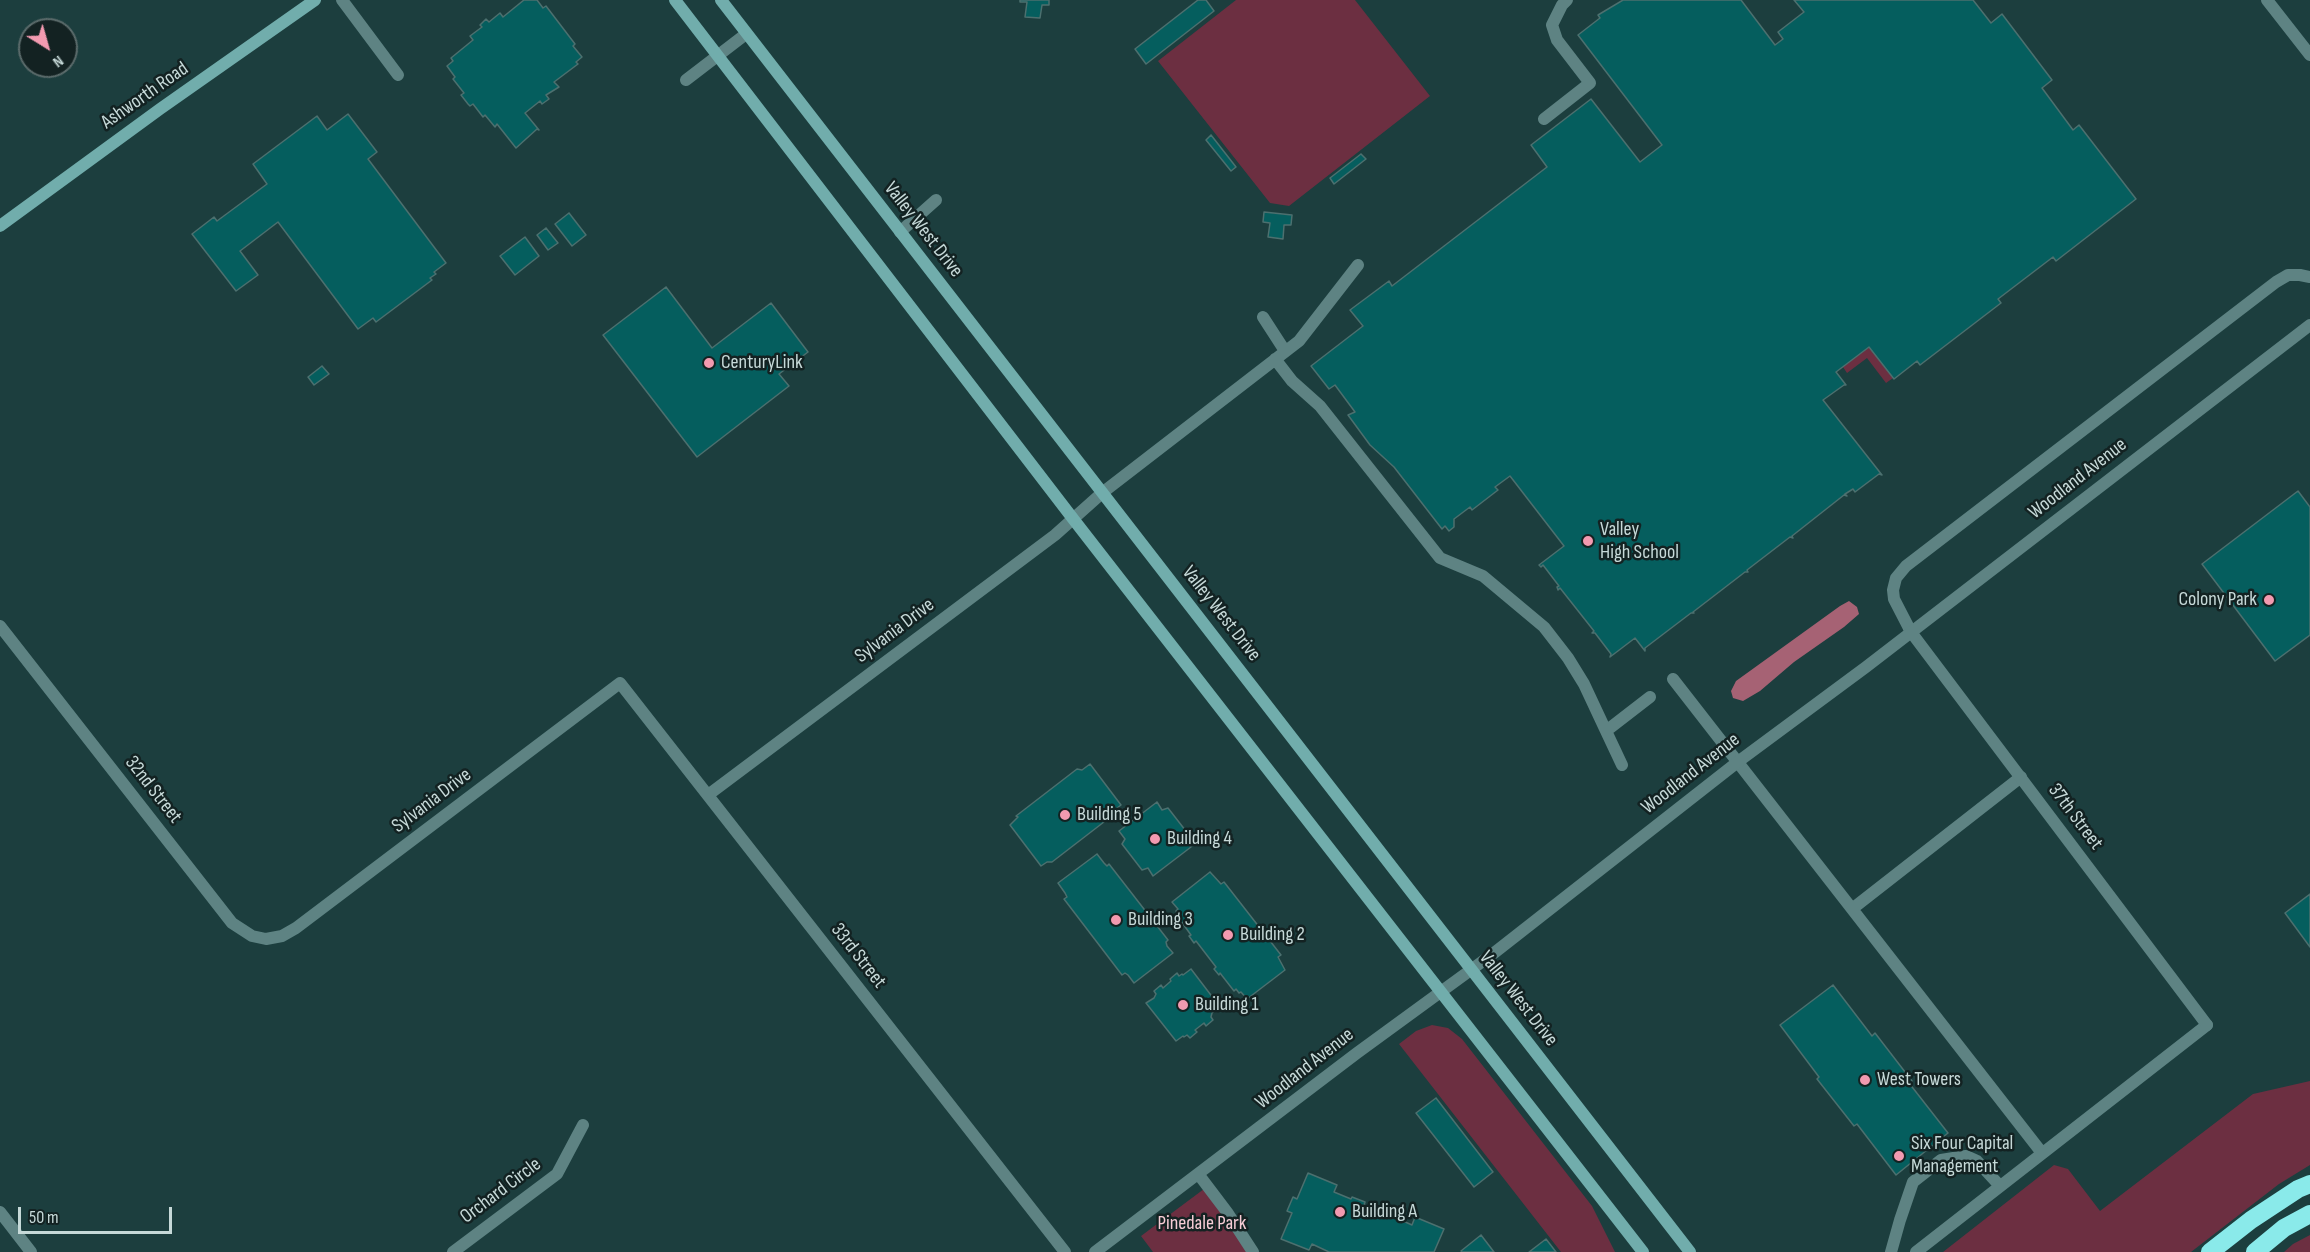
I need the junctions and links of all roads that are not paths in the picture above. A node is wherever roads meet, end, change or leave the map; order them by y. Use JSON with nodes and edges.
{"nodes":[{"id":1,"x":315,"y":0,"type":"edge"},
{"id":2,"x":342,"y":0,"type":"edge"},
{"id":3,"x":675,"y":0,"type":"edge"},
{"id":4,"x":721,"y":0,"type":"edge"},
{"id":5,"x":1567,"y":0,"type":"edge"},
{"id":6,"x":2267,"y":0,"type":"edge"},
{"id":7,"x":746,"y":34,"type":"junction"},
{"id":8,"x":2310,"y":55,"type":"edge"},
{"id":9,"x":717,"y":56,"type":"junction"},
{"id":10,"x":398,"y":75,"type":"dead end"},
{"id":11,"x":686,"y":80,"type":"dead end"},
{"id":12,"x":1544,"y":119,"type":"dead end"},
{"id":13,"x":936,"y":200,"type":"dead end"},
{"id":14,"x":0,"y":226,"type":"edge"},
{"id":15,"x":900,"y":232,"type":"junction"},
{"id":16,"x":1358,"y":265,"type":"dead end"},
{"id":17,"x":2310,"y":277,"type":"edge"},
{"id":18,"x":1263,"y":317,"type":"dead end"},
{"id":19,"x":2310,"y":325,"type":"edge"},
{"id":20,"x":1280,"y":355,"type":"junction"},
{"id":21,"x":1102,"y":493,"type":"junction"},
{"id":22,"x":1074,"y":520,"type":"junction"},
{"id":23,"x":0,"y":626,"type":"edge"},
{"id":24,"x":1911,"y":632,"type":"junction"},
{"id":25,"x":1673,"y":679,"type":"dead end"},
{"id":26,"x":620,"y":683,"type":"joint"},
{"id":27,"x":1650,"y":697,"type":"dead end"},
{"id":28,"x":1606,"y":731,"type":"junction"},
{"id":29,"x":1738,"y":761,"type":"junction"},
{"id":30,"x":1622,"y":765,"type":"dead end"},
{"id":31,"x":2021,"y":777,"type":"junction"},
{"id":32,"x":708,"y":795,"type":"junction"},
{"id":33,"x":1852,"y":909,"type":"junction"},
{"id":34,"x":296,"y":928,"type":"joint"},
{"id":35,"x":1471,"y":970,"type":"junction"},
{"id":36,"x":1440,"y":992,"type":"junction"},
{"id":37,"x":583,"y":1125,"type":"dead end"},
{"id":38,"x":2042,"y":1154,"type":"junction"},
{"id":39,"x":1199,"y":1174,"type":"junction"},
{"id":40,"x":2310,"y":1184,"type":"edge"},
{"id":41,"x":2000,"y":1186,"type":"junction"},
{"id":42,"x":0,"y":1212,"type":"edge"},
{"id":43,"x":2310,"y":1214,"type":"edge"},
{"id":44,"x":31,"y":1252,"type":"edge"},
{"id":45,"x":453,"y":1252,"type":"edge"},
{"id":46,"x":1065,"y":1252,"type":"edge"},
{"id":47,"x":1095,"y":1252,"type":"edge"},
{"id":48,"x":1253,"y":1252,"type":"edge"},
{"id":49,"x":1643,"y":1252,"type":"edge"},
{"id":50,"x":1690,"y":1252,"type":"edge"},
{"id":51,"x":1892,"y":1252,"type":"edge"},
{"id":52,"x":1916,"y":1252,"type":"edge"},
{"id":53,"x":2210,"y":1252,"type":"edge"},
{"id":54,"x":2255,"y":1252,"type":"edge"}],
"edges":[{"from":1,"to":14,"type":"main road","name":"Ashworth Road"},
{"from":2,"to":10,"type":"street"},
{"from":3,"to":9,"type":"main road"},
{"from":4,"to":7,"type":"main road","name":"Valley West Drive"},
{"from":5,"to":12,"type":"street"},
{"from":6,"to":8,"type":"street"},
{"from":7,"to":9,"type":"street"},
{"from":7,"to":15,"type":"main road","name":"Valley West Drive"},
{"from":9,"to":11,"type":"street"},
{"from":9,"to":22,"type":"main road"},
{"from":13,"to":15,"type":"street"},
{"from":15,"to":21,"type":"main road","name":"Valley West Drive"},
{"from":16,"to":20,"type":"street","name":"Sylvania Drive"},
{"from":17,"to":24,"type":"street","name":"37th Street"},
{"from":18,"to":20,"type":"street"},
{"from":19,"to":24,"type":"street","name":"Woodland Avenue"},
{"from":20,"to":21,"type":"street","name":"Sylvania Drive"},
{"from":20,"to":28,"type":"street"},
{"from":21,"to":22,"type":"street","name":"Sylvania Drive"},
{"from":21,"to":35,"type":"main road","name":"Valley West Drive"},
{"from":22,"to":32,"type":"street","name":"Sylvania Drive"},
{"from":22,"to":36,"type":"main road"},
{"from":23,"to":34,"type":"street","name":"32nd Street"},
{"from":24,"to":29,"type":"street","name":"Woodland Avenue"},
{"from":24,"to":31,"type":"street","name":"37th Street"},
{"from":25,"to":29,"type":"street"},
{"from":26,"to":32,"type":"street","name":"33rd Street"},
{"from":26,"to":34,"type":"street","name":"Sylvania Drive"},
{"from":27,"to":28,"type":"street"},
{"from":28,"to":30,"type":"street"},
{"from":29,"to":33,"type":"street"},
{"from":29,"to":35,"type":"street","name":"Woodland Avenue"},
{"from":31,"to":33,"type":"street"},
{"from":31,"to":38,"type":"street","name":"37th Street"},
{"from":32,"to":46,"type":"street","name":"33rd Street"},
{"from":33,"to":38,"type":"street"},
{"from":35,"to":36,"type":"street","name":"Woodland Avenue"},
{"from":35,"to":50,"type":"main road","name":"Valley West Drive"},
{"from":36,"to":39,"type":"street","name":"Woodland Avenue"},
{"from":36,"to":49,"type":"main road"},
{"from":37,"to":45,"type":"street","name":"Orchard Circle"},
{"from":38,"to":41,"type":"street"},
{"from":39,"to":47,"type":"street","name":"Woodland Avenue"},
{"from":39,"to":48,"type":"street"},
{"from":40,"to":53,"type":"highway"},
{"from":41,"to":51,"type":"street"},
{"from":41,"to":52,"type":"street"},
{"from":42,"to":44,"type":"street"},
{"from":43,"to":54,"type":"highway"}]}
